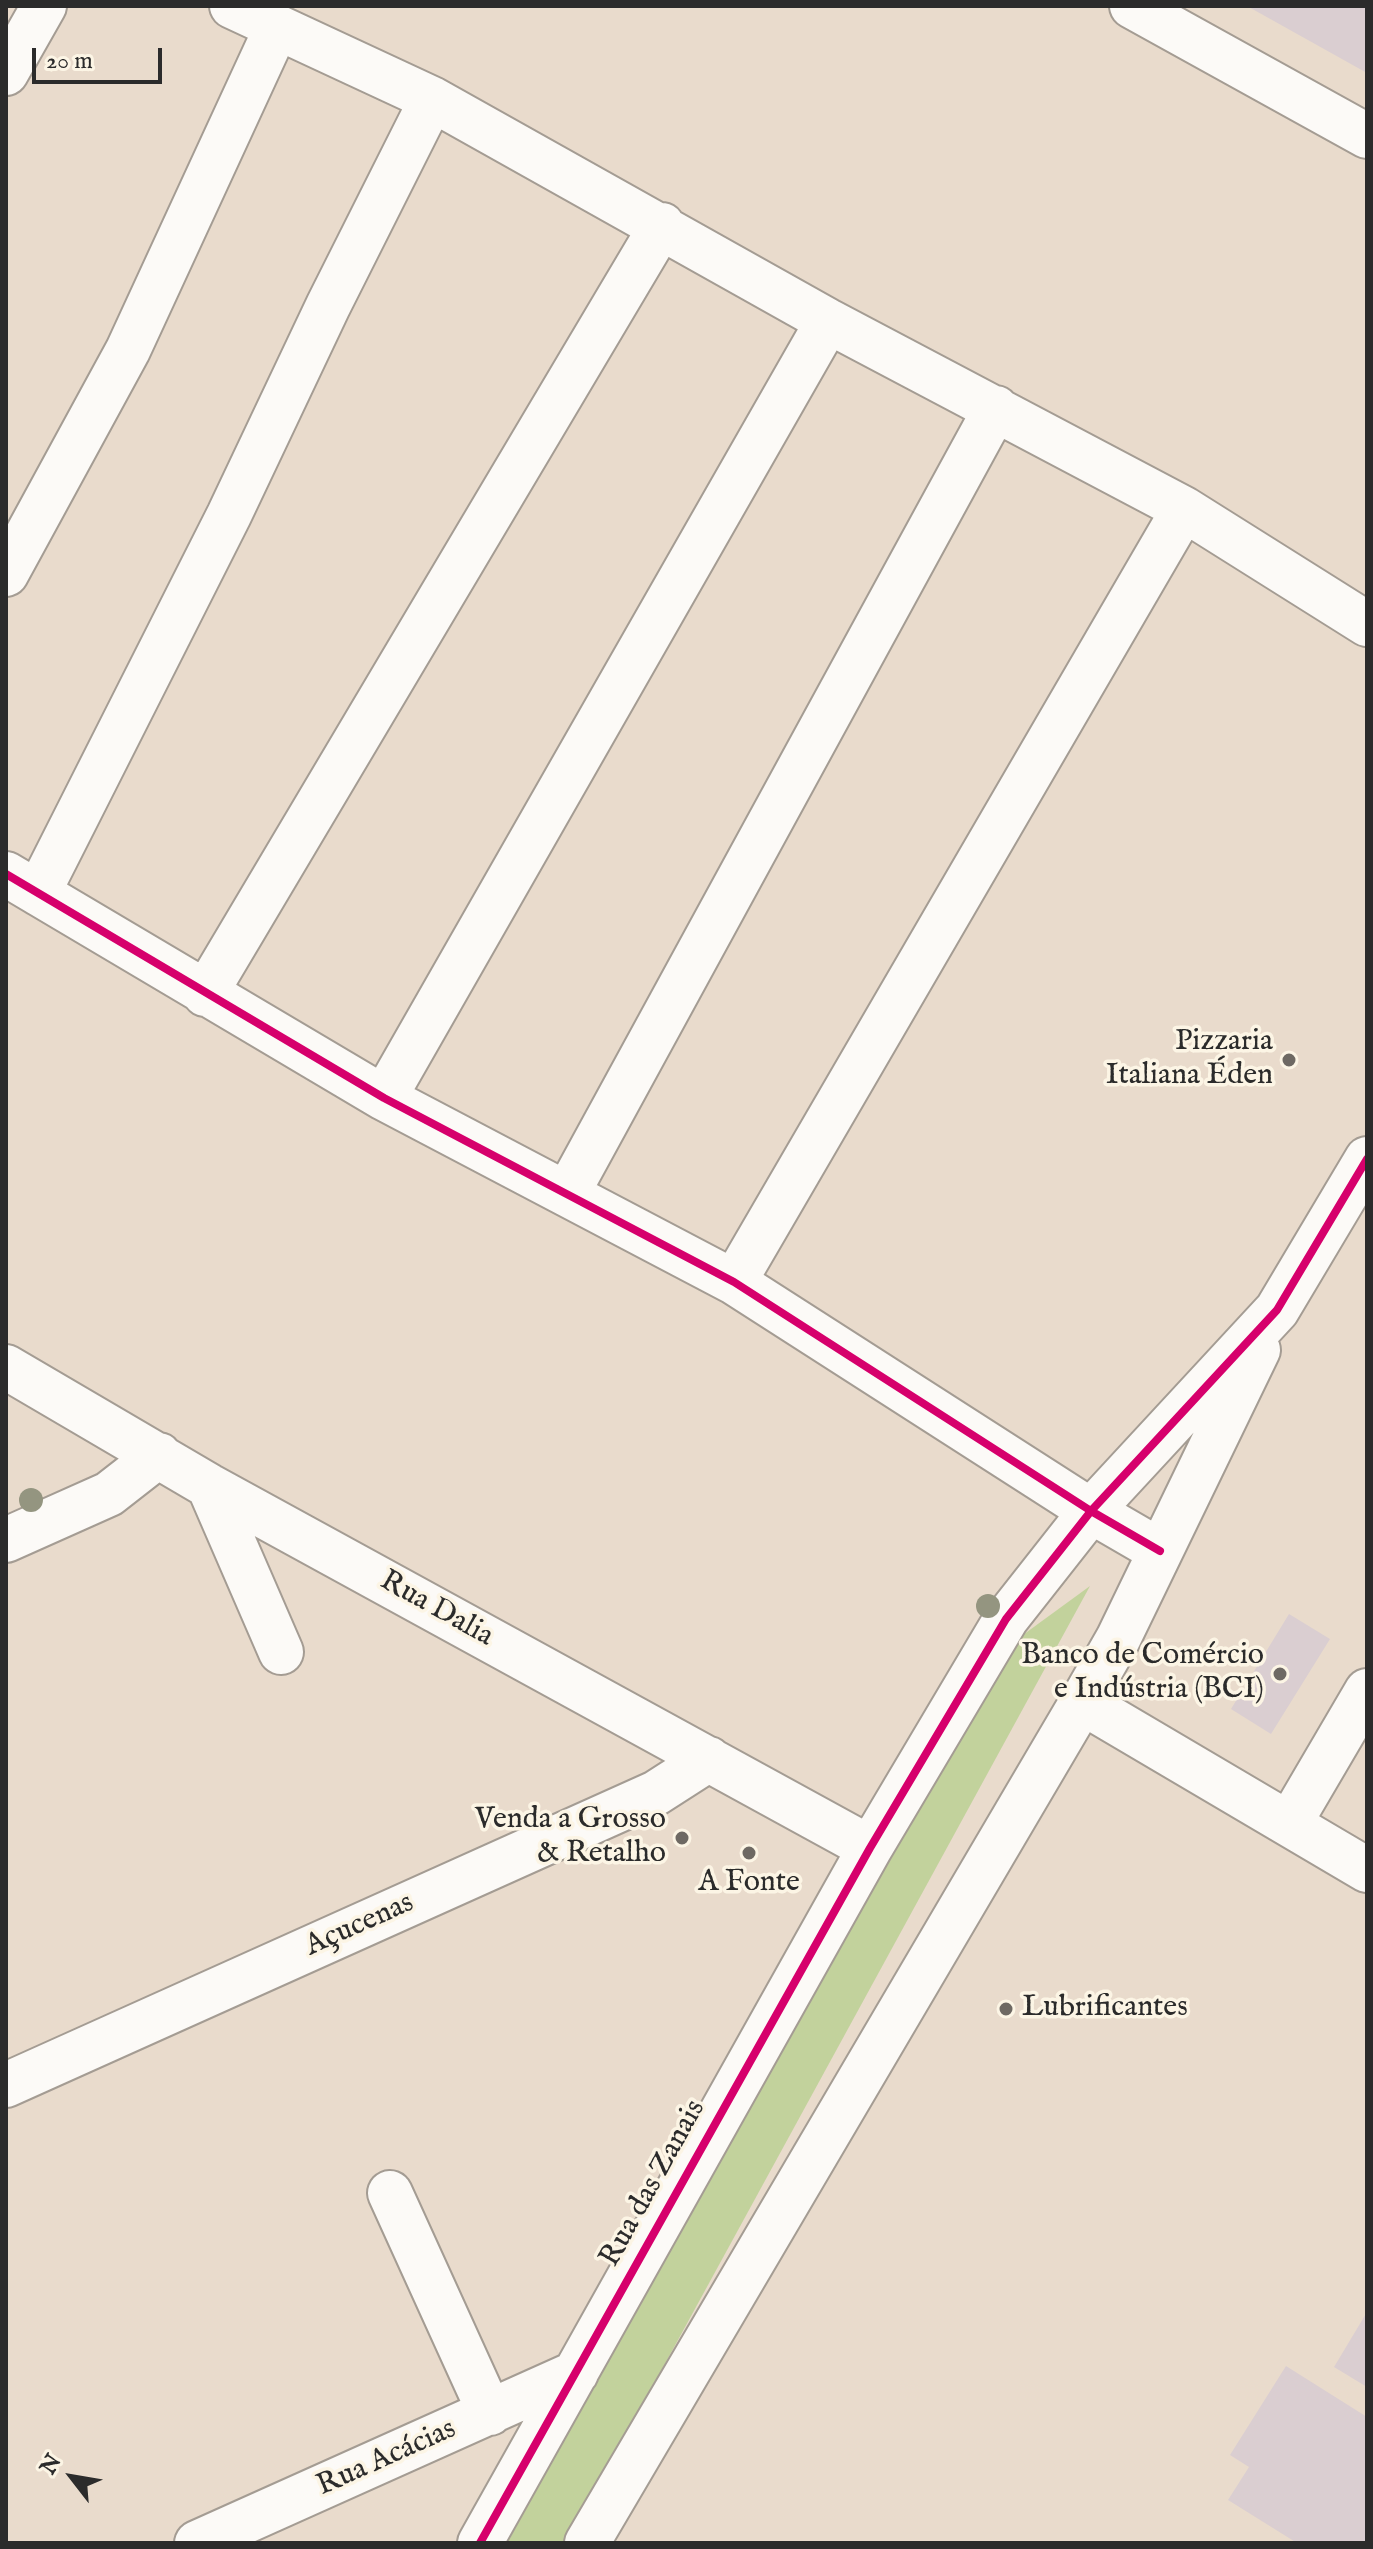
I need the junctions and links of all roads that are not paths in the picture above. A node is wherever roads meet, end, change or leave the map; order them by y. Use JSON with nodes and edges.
{"nodes":[{"id":1,"x":44,"y":6,"type":"edge"},
{"id":2,"x":232,"y":6,"type":"edge"},
{"id":3,"x":1132,"y":6,"type":"edge"},
{"id":4,"x":277,"y":27,"type":"junction"},
{"id":5,"x":6,"y":73,"type":"edge"},
{"id":6,"x":432,"y":99,"type":"junction"},
{"id":7,"x":1367,"y":136,"type":"edge"},
{"id":8,"x":662,"y":225,"type":"junction"},
{"id":9,"x":828,"y":321,"type":"junction"},
{"id":10,"x":996,"y":408,"type":"junction"},
{"id":11,"x":1184,"y":509,"type":"junction"},
{"id":12,"x":6,"y":574,"type":"edge"},
{"id":13,"x":1367,"y":624,"type":"edge"},
{"id":14,"x":22,"y":883,"type":"edge"},
{"id":15,"x":205,"y":994,"type":"junction"},
{"id":16,"x":384,"y":1098,"type":"junction"},
{"id":17,"x":1367,"y":1159,"type":"edge"},
{"id":18,"x":568,"y":1192,"type":"junction"},
{"id":19,"x":734,"y":1282,"type":"junction"},
{"id":20,"x":1277,"y":1310,"type":"junction"},
{"id":21,"x":6,"y":1367,"type":"edge"},
{"id":22,"x":159,"y":1455,"type":"junction"},
{"id":23,"x":209,"y":1486,"type":"junction"},
{"id":24,"x":1091,"y":1511,"type":"junction"},
{"id":25,"x":6,"y":1540,"type":"edge"},
{"id":26,"x":1160,"y":1551,"type":"junction"},
{"id":27,"x":281,"y":1652,"type":"dead end"},
{"id":28,"x":1367,"y":1691,"type":"edge"},
{"id":29,"x":1082,"y":1702,"type":"junction"},
{"id":30,"x":709,"y":1759,"type":"junction"},
{"id":31,"x":1289,"y":1824,"type":"junction"},
{"id":32,"x":870,"y":1848,"type":"junction"},
{"id":33,"x":1367,"y":1870,"type":"edge"},
{"id":34,"x":6,"y":2085,"type":"edge"},
{"id":35,"x":390,"y":2193,"type":"dead end"},
{"id":36,"x":576,"y":2373,"type":"junction"},
{"id":37,"x":490,"y":2413,"type":"junction"},
{"id":38,"x":197,"y":2543,"type":"edge"},
{"id":39,"x":480,"y":2543,"type":"edge"},
{"id":40,"x":587,"y":2543,"type":"edge"}],
"edges":[{"from":1,"to":5,"type":"street"},
{"from":2,"to":4,"type":"street"},
{"from":3,"to":7,"type":"street"},
{"from":4,"to":6,"type":"street"},
{"from":4,"to":12,"type":"street"},
{"from":6,"to":8,"type":"street"},
{"from":6,"to":14,"type":"street"},
{"from":8,"to":9,"type":"street"},
{"from":8,"to":15,"type":"street"},
{"from":9,"to":10,"type":"street"},
{"from":9,"to":16,"type":"street"},
{"from":10,"to":11,"type":"street"},
{"from":10,"to":18,"type":"street"},
{"from":11,"to":13,"type":"street"},
{"from":11,"to":19,"type":"street"},
{"from":14,"to":15,"type":"street"},
{"from":15,"to":16,"type":"street"},
{"from":16,"to":18,"type":"street"},
{"from":17,"to":20,"type":"street"},
{"from":18,"to":19,"type":"street"},
{"from":19,"to":24,"type":"street"},
{"from":20,"to":24,"type":"street","name":"Rua das Zanais"},
{"from":20,"to":26,"type":"street"},
{"from":21,"to":22,"type":"street","name":"Rua Dalia"},
{"from":22,"to":23,"type":"street","name":"Rua Dalia"},
{"from":22,"to":25,"type":"street"},
{"from":23,"to":27,"type":"street"},
{"from":23,"to":30,"type":"street","name":"Rua Dalia"},
{"from":24,"to":26,"type":"street"},
{"from":24,"to":32,"type":"street","name":"Rua das Zanais"},
{"from":26,"to":29,"type":"street"},
{"from":28,"to":31,"type":"street"},
{"from":29,"to":31,"type":"street"},
{"from":29,"to":40,"type":"street"},
{"from":30,"to":32,"type":"street","name":"Rua Dalia"},
{"from":30,"to":34,"type":"street","name":"Açucenas"},
{"from":31,"to":33,"type":"street"},
{"from":32,"to":36,"type":"street","name":"Rua das Zanais"},
{"from":35,"to":37,"type":"street"},
{"from":36,"to":37,"type":"street","name":"Rua Acácias"},
{"from":36,"to":39,"type":"street","name":"Rua das Zanais"},
{"from":37,"to":38,"type":"street","name":"Rua Acácias"}]}
